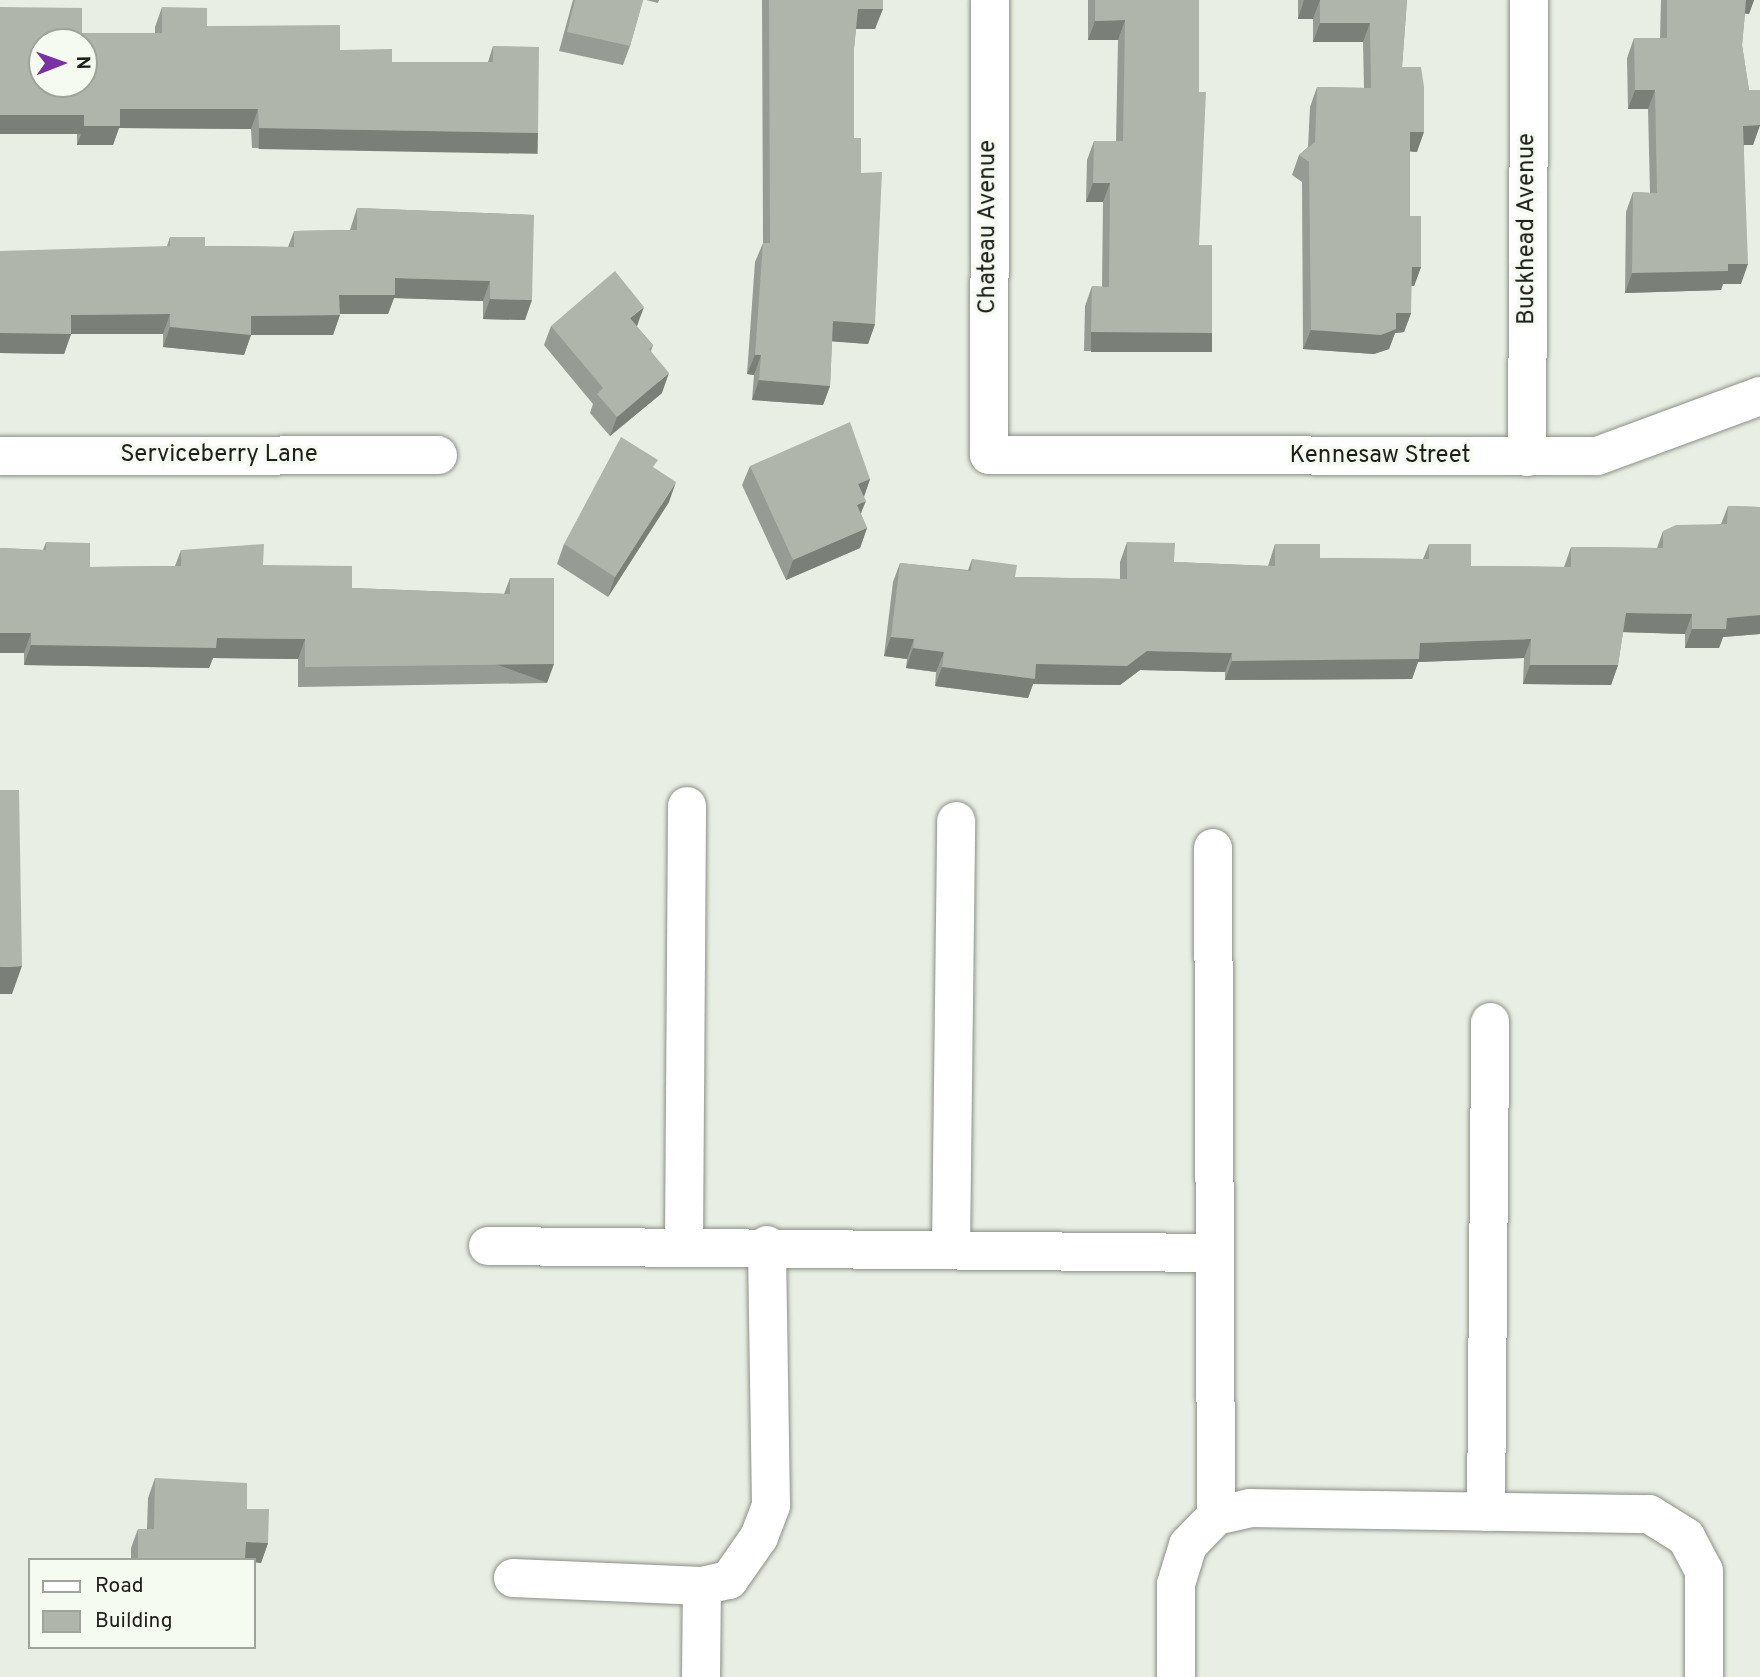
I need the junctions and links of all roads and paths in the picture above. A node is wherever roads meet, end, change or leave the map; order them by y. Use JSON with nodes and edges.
{"nodes":[{"id":1,"x":990,"y":0,"type":"edge"},
{"id":2,"x":1529,"y":0,"type":"edge"},
{"id":3,"x":1760,"y":396,"type":"edge"},
{"id":4,"x":989,"y":454,"type":"joint"},
{"id":5,"x":438,"y":455,"type":"dead end"},
{"id":6,"x":0,"y":456,"type":"edge"},
{"id":7,"x":1527,"y":457,"type":"junction"},
{"id":8,"x":687,"y":806,"type":"dead end"},
{"id":9,"x":956,"y":821,"type":"dead end"},
{"id":10,"x":1213,"y":848,"type":"dead end"},
{"id":11,"x":1490,"y":1021,"type":"dead end"},
{"id":12,"x":684,"y":1243,"type":"junction"},
{"id":13,"x":767,"y":1245,"type":"junction"},
{"id":14,"x":488,"y":1246,"type":"dead end"},
{"id":15,"x":951,"y":1248,"type":"junction"},
{"id":16,"x":1215,"y":1253,"type":"junction"},
{"id":17,"x":1486,"y":1511,"type":"junction"},
{"id":18,"x":1216,"y":1516,"type":"junction"},
{"id":19,"x":513,"y":1578,"type":"dead end"},
{"id":20,"x":702,"y":1586,"type":"junction"},
{"id":21,"x":701,"y":1677,"type":"edge"},
{"id":22,"x":1176,"y":1677,"type":"edge"},
{"id":23,"x":1704,"y":1677,"type":"edge"}],
"edges":[{"from":1,"to":4,"type":"street","name":"Chateau Avenue"},
{"from":2,"to":7,"type":"street","name":"Buckhead Avenue"},
{"from":3,"to":7,"type":"street","name":"Kennesaw Street"},
{"from":4,"to":7,"type":"street","name":"Kennesaw Street"},
{"from":5,"to":6,"type":"street","name":"Serviceberry Lane"},
{"from":8,"to":12,"type":"street"},
{"from":9,"to":15,"type":"street"},
{"from":10,"to":16,"type":"street"},
{"from":11,"to":17,"type":"street"},
{"from":12,"to":13,"type":"street"},
{"from":12,"to":14,"type":"street"},
{"from":13,"to":15,"type":"street"},
{"from":13,"to":20,"type":"street"},
{"from":15,"to":16,"type":"street"},
{"from":16,"to":18,"type":"street"},
{"from":17,"to":18,"type":"street"},
{"from":17,"to":23,"type":"street"},
{"from":18,"to":22,"type":"street"},
{"from":19,"to":20,"type":"street"},
{"from":20,"to":21,"type":"street"}]}
